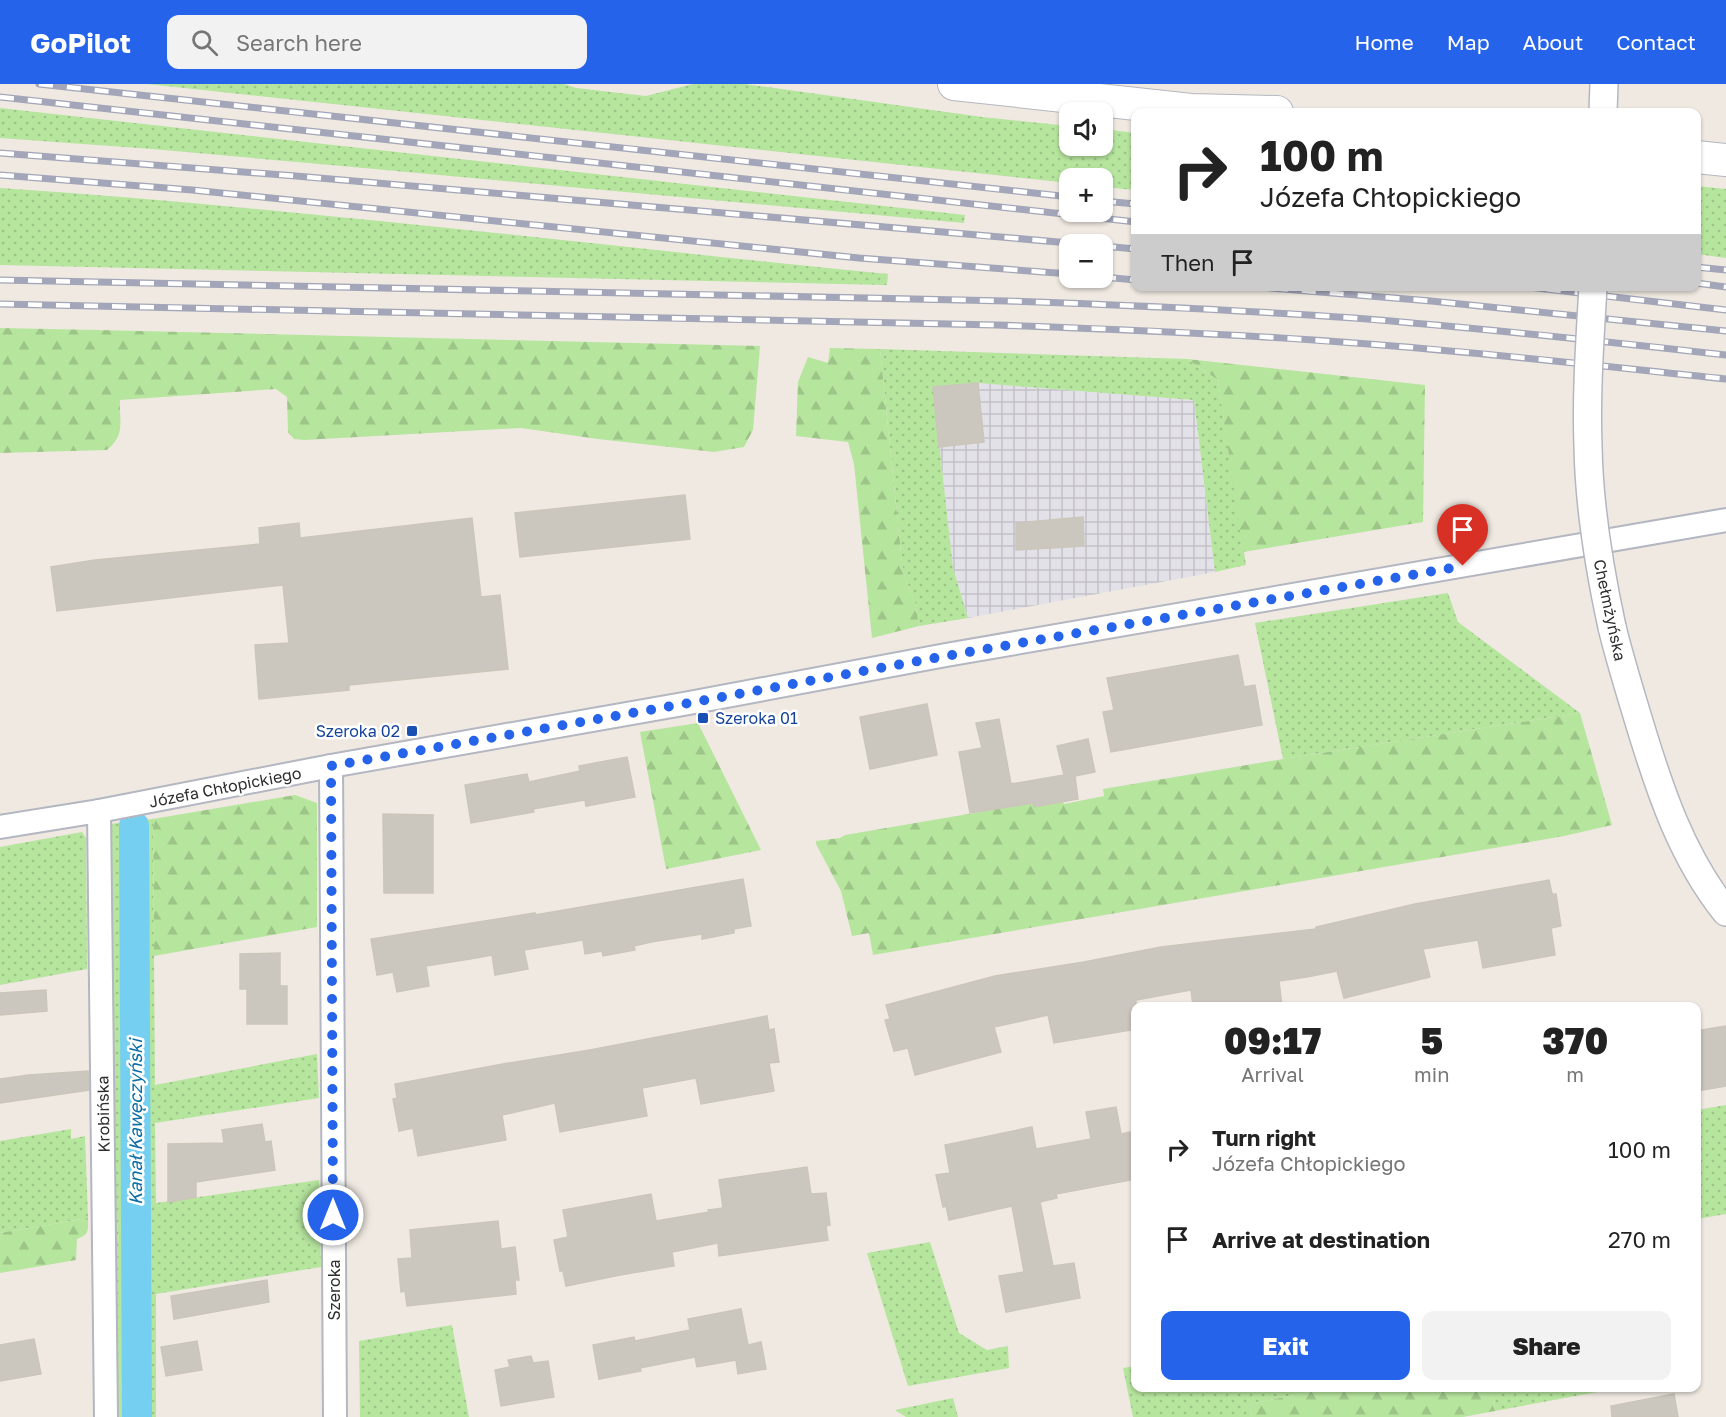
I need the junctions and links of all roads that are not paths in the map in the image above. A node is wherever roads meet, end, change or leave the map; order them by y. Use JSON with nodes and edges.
{"nodes":[{"id":1,"x":954,"y":84,"type":"edge"},
{"id":2,"x":1604,"y":84,"type":"edge"},
{"id":3,"x":1174,"y":108,"type":"edge"},
{"id":4,"x":1603,"y":108,"type":"edge"},
{"id":5,"x":1701,"y":158,"type":"edge"},
{"id":6,"x":1726,"y":160,"type":"edge"},
{"id":7,"x":1593,"y":291,"type":"edge"},
{"id":8,"x":1726,"y":520,"type":"edge"},
{"id":9,"x":331,"y":766,"type":"junction"},
{"id":10,"x":99,"y":811,"type":"junction"},
{"id":11,"x":0,"y":827,"type":"edge"},
{"id":12,"x":1726,"y":912,"type":"edge"},
{"id":13,"x":106,"y":1417,"type":"edge"},
{"id":14,"x":335,"y":1417,"type":"edge"}],
"edges":[{"from":1,"to":3,"type":"main road"},
{"from":2,"to":4,"type":"street"},
{"from":5,"to":6,"type":"main road"},
{"from":7,"to":12,"type":"street","name":"Chełmżyńska","bridge":true},
{"from":8,"to":9,"type":"street","name":"Józefa Chłopickiego"},
{"from":9,"to":10,"type":"street","name":"Józefa Chłopickiego"},
{"from":9,"to":14,"type":"street","name":"Szeroka"},
{"from":10,"to":11,"type":"street","name":"Józefa Chłopickiego"},
{"from":10,"to":13,"type":"street","name":"Krobińska"}]}
